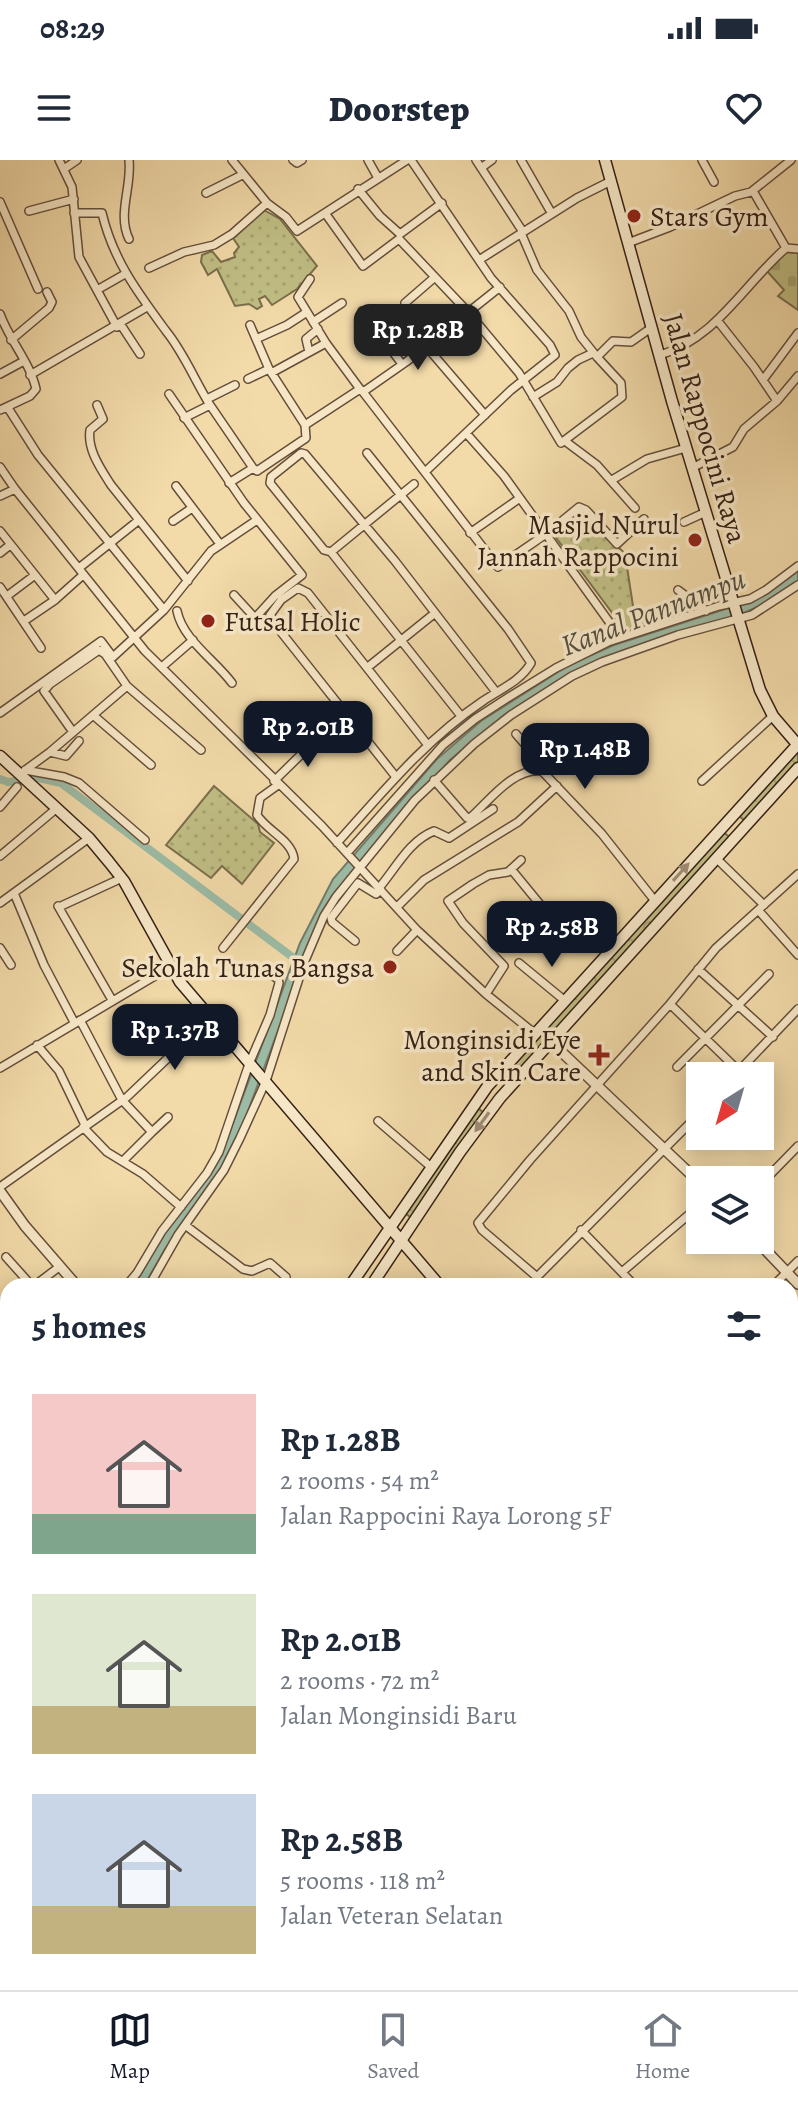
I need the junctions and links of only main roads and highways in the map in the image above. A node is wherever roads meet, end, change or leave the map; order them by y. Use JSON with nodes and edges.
{"nodes":[{"id":1,"x":605,"y":160,"type":"edge"},
{"id":2,"x":798,"y":744,"type":"edge"},
{"id":3,"x":2,"y":762,"type":"edge"},
{"id":4,"x":798,"y":768,"type":"edge"},
{"id":5,"x":724,"y":824,"type":"junction"},
{"id":6,"x":736,"y":835,"type":"junction"},
{"id":7,"x":487,"y":1087,"type":"junction"},
{"id":8,"x":500,"y":1098,"type":"junction"},
{"id":9,"x":390,"y":1228,"type":"junction"},
{"id":10,"x":401,"y":1244,"type":"junction"},
{"id":11,"x":356,"y":1278,"type":"edge"},
{"id":12,"x":377,"y":1278,"type":"edge"},
{"id":13,"x":433,"y":1278,"type":"edge"}],
"edges":[{"from":1,"to":2,"type":"main road","name":"Jalan Rappocini Raya"},
{"from":2,"to":5,"type":"main road"},
{"from":3,"to":9,"type":"main road"},
{"from":4,"to":6,"type":"main road"},
{"from":5,"to":6,"type":"main road"},
{"from":7,"to":5,"type":"main road","one_way":true},
{"from":6,"to":8,"type":"main road"},
{"from":7,"to":8,"type":"main road"},
{"from":7,"to":9,"type":"main road"},
{"from":8,"to":10,"type":"main road","one_way":true},
{"from":9,"to":10,"type":"main road"},
{"from":9,"to":11,"type":"main road"},
{"from":10,"to":12,"type":"main road"},
{"from":10,"to":13,"type":"main road"}]}
